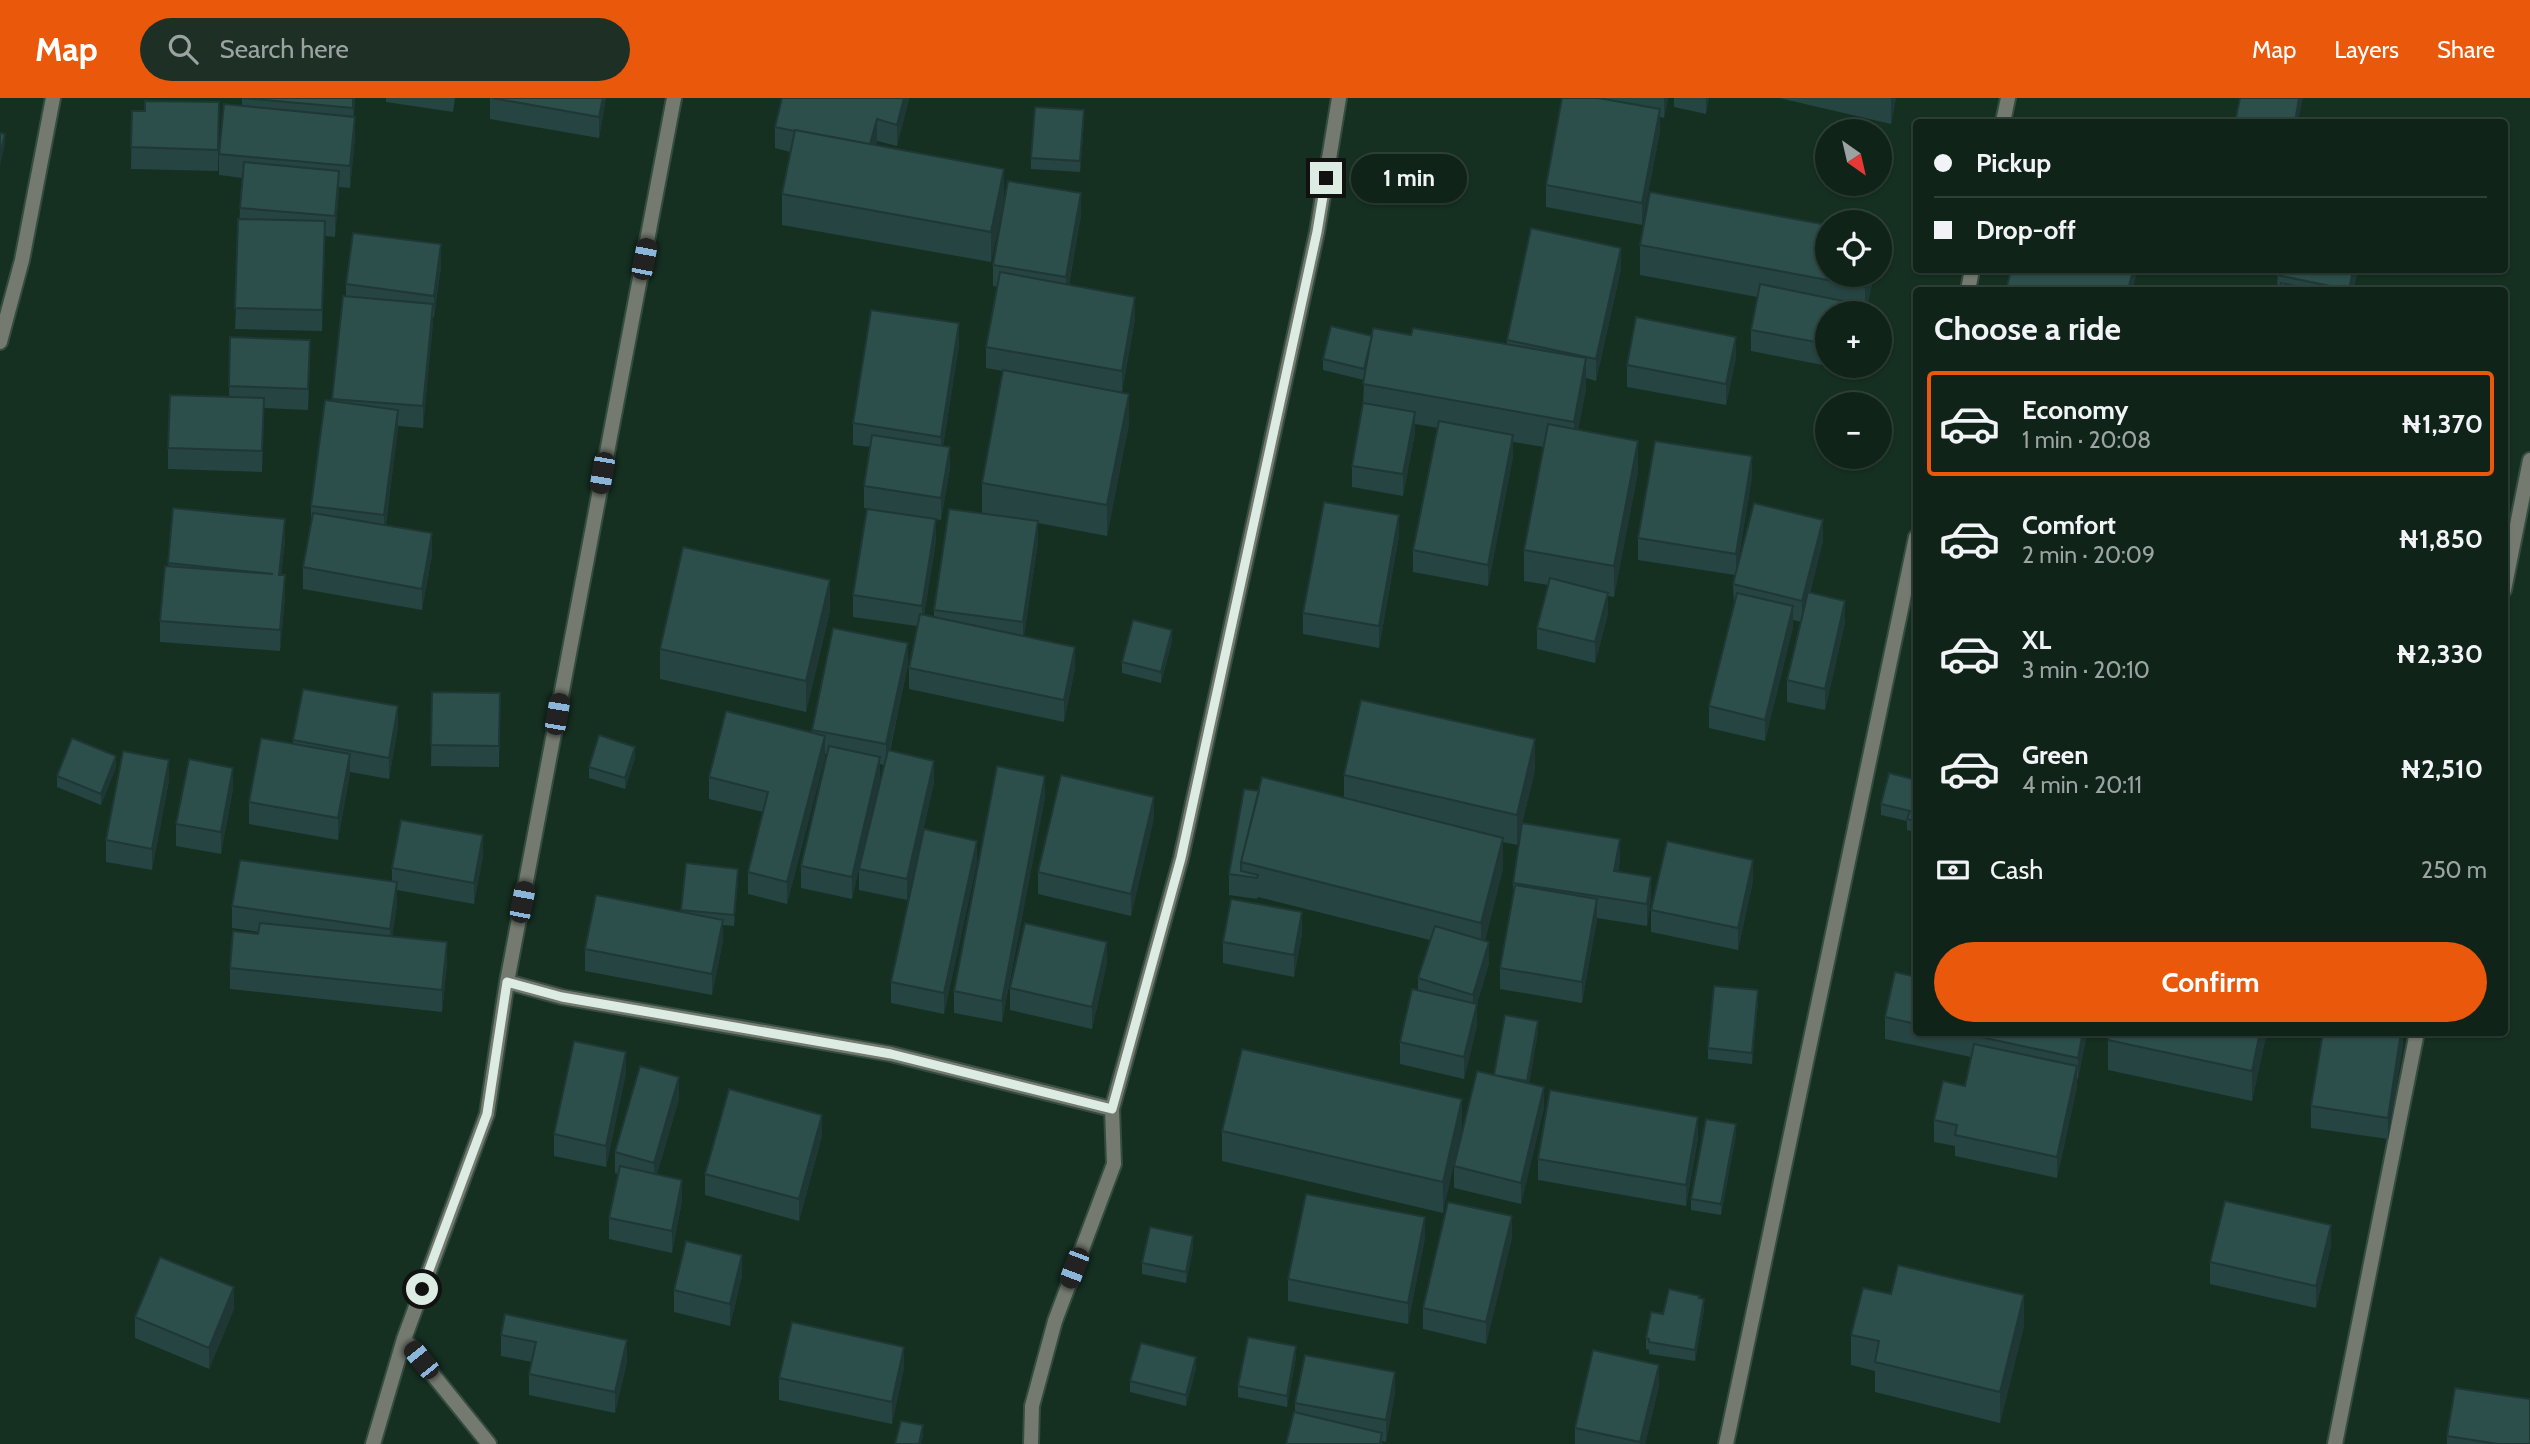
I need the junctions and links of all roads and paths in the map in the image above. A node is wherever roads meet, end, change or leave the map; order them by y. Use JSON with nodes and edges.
{"nodes":[{"id":1,"x":53,"y":98,"type":"edge"},
{"id":2,"x":674,"y":98,"type":"edge"},
{"id":3,"x":1339,"y":98,"type":"edge"},
{"id":4,"x":2008,"y":98,"type":"edge"},
{"id":5,"x":2004,"y":119,"type":"edge"},
{"id":6,"x":0,"y":342,"type":"edge"},
{"id":7,"x":2530,"y":460,"type":"edge"},
{"id":8,"x":1913,"y":551,"type":"edge"},
{"id":9,"x":2508,"y":570,"type":"edge"},
{"id":10,"x":507,"y":982,"type":"junction"},
{"id":11,"x":2416,"y":1036,"type":"edge"},
{"id":12,"x":1112,"y":1109,"type":"junction"},
{"id":13,"x":404,"y":1339,"type":"junction"},
{"id":14,"x":373,"y":1444,"type":"edge"},
{"id":15,"x":489,"y":1444,"type":"edge"},
{"id":16,"x":1031,"y":1444,"type":"edge"},
{"id":17,"x":1726,"y":1444,"type":"edge"},
{"id":18,"x":2335,"y":1444,"type":"edge"}],
"edges":[{"from":1,"to":6,"type":"street"},
{"from":2,"to":10,"type":"street"},
{"from":3,"to":12,"type":"street"},
{"from":4,"to":5,"type":"street"},
{"from":7,"to":9,"type":"street"},
{"from":8,"to":17,"type":"street"},
{"from":10,"to":12,"type":"street"},
{"from":10,"to":13,"type":"street"},
{"from":11,"to":18,"type":"street"},
{"from":12,"to":16,"type":"street"},
{"from":13,"to":14,"type":"street"},
{"from":13,"to":15,"type":"street"}]}
